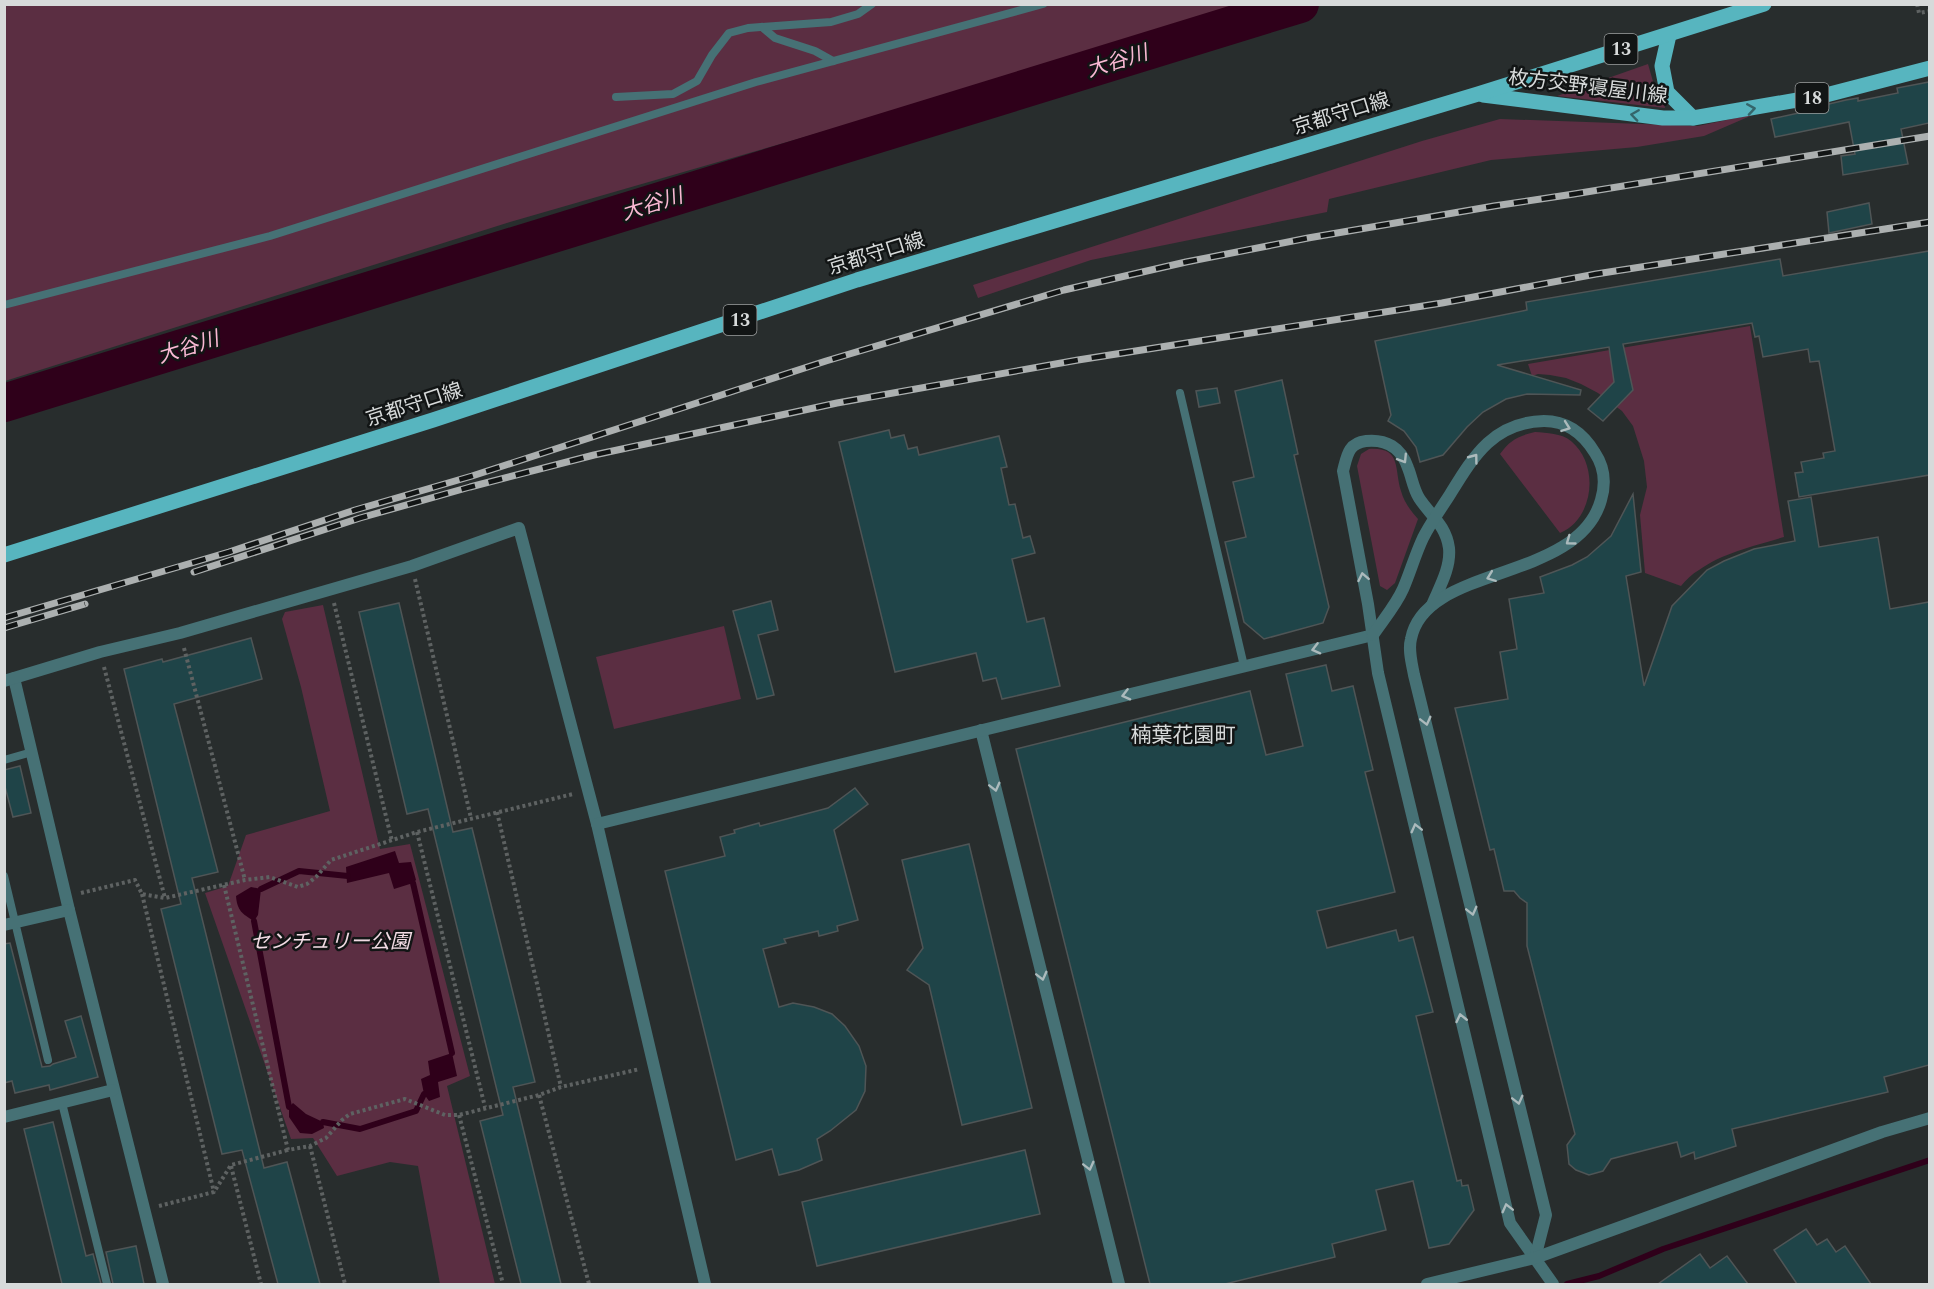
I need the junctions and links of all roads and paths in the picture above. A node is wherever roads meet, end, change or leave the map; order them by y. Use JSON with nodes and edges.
{"nodes":[{"id":1,"x":872,"y":4,"type":"edge"},
{"id":2,"x":1044,"y":4,"type":"edge"},
{"id":3,"x":1764,"y":4,"type":"edge"},
{"id":4,"x":1917,"y":4,"type":"edge"},
{"id":5,"x":1929,"y":11,"type":"edge"},
{"id":6,"x":762,"y":27,"type":"junction"},
{"id":7,"x":1669,"y":35,"type":"junction"},
{"id":8,"x":833,"y":61,"type":"junction"},
{"id":9,"x":1929,"y":68,"type":"edge"},
{"id":10,"x":1478,"y":94,"type":"junction"},
{"id":11,"x":616,"y":97,"type":"dead end"},
{"id":12,"x":1693,"y":118,"type":"junction"},
{"id":13,"x":4,"y":305,"type":"edge"},
{"id":14,"x":1180,"y":393,"type":"dead end"},
{"id":15,"x":1436,"y":517,"type":"junction"},
{"id":16,"x":4,"y":555,"type":"edge"},
{"id":17,"x":412,"y":566,"type":"junction"},
{"id":18,"x":331,"y":590,"type":"junction"},
{"id":19,"x":1432,"y":605,"type":"junction"},
{"id":20,"x":180,"y":633,"type":"junction"},
{"id":21,"x":1373,"y":635,"type":"junction"},
{"id":22,"x":100,"y":651,"type":"junction"},
{"id":23,"x":1244,"y":666,"type":"junction"},
{"id":24,"x":9,"y":680,"type":"edge"},
{"id":25,"x":981,"y":730,"type":"junction"},
{"id":26,"x":32,"y":752,"type":"junction"},
{"id":27,"x":4,"y":760,"type":"edge"},
{"id":28,"x":588,"y":791,"type":"junction"},
{"id":29,"x":497,"y":812,"type":"junction"},
{"id":30,"x":471,"y":818,"type":"junction"},
{"id":31,"x":597,"y":824,"type":"junction"},
{"id":32,"x":417,"y":832,"type":"junction"},
{"id":33,"x":392,"y":841,"type":"junction"},
{"id":34,"x":4,"y":876,"type":"edge"},
{"id":35,"x":245,"y":880,"type":"junction"},
{"id":36,"x":224,"y":885,"type":"junction"},
{"id":37,"x":142,"y":894,"type":"junction"},
{"id":38,"x":165,"y":898,"type":"junction"},
{"id":39,"x":67,"y":904,"type":"junction"},
{"id":40,"x":10,"y":924,"type":"edge"},
{"id":41,"x":48,"y":1060,"type":"dead end"},
{"id":42,"x":653,"y":1066,"type":"junction"},
{"id":43,"x":561,"y":1087,"type":"junction"},
{"id":44,"x":113,"y":1090,"type":"junction"},
{"id":45,"x":539,"y":1095,"type":"junction"},
{"id":46,"x":62,"y":1103,"type":"junction"},
{"id":47,"x":485,"y":1107,"type":"junction"},
{"id":48,"x":459,"y":1115,"type":"junction"},
{"id":49,"x":4,"y":1117,"type":"edge"},
{"id":50,"x":1929,"y":1118,"type":"edge"},
{"id":51,"x":310,"y":1146,"type":"junction"},
{"id":52,"x":288,"y":1150,"type":"junction"},
{"id":53,"x":231,"y":1165,"type":"junction"},
{"id":54,"x":214,"y":1192,"type":"junction"},
{"id":55,"x":145,"y":1210,"type":"junction"},
{"id":56,"x":1535,"y":1258,"type":"junction"},
{"id":57,"x":106,"y":1284,"type":"edge"},
{"id":58,"x":163,"y":1284,"type":"edge"},
{"id":59,"x":261,"y":1284,"type":"edge"},
{"id":60,"x":345,"y":1284,"type":"edge"},
{"id":61,"x":503,"y":1284,"type":"edge"},
{"id":62,"x":589,"y":1284,"type":"edge"},
{"id":63,"x":705,"y":1284,"type":"edge"},
{"id":64,"x":1119,"y":1284,"type":"edge"},
{"id":65,"x":1427,"y":1284,"type":"edge"},
{"id":66,"x":1553,"y":1284,"type":"edge"}],
"edges":[{"from":1,"to":6,"type":"lane"},
{"from":2,"to":8,"type":"lane"},
{"from":3,"to":7,"type":"main road","name":"京都守口線","number":"13"},
{"from":4,"to":5,"type":"path"},
{"from":6,"to":8,"type":"lane"},
{"from":6,"to":11,"type":"lane"},
{"from":7,"to":10,"type":"main road","name":"京都守口線","number":"13"},
{"from":7,"to":12,"type":"main road","name":"枚方交野寝屋川線"},
{"from":8,"to":13,"type":"lane"},
{"from":12,"to":9,"type":"main road","name":"枚方交野寝屋川線","number":"18","one_way":true},
{"from":12,"to":10,"type":"main road","name":"枚方交野寝屋川線","number":"18","one_way":true},
{"from":10,"to":16,"type":"main road","name":"京都守口線","number":"13"},
{"from":14,"to":23,"type":"lane"},
{"from":15,"to":19,"type":"street"},
{"from":15,"to":19,"type":"street","one_way":true},
{"from":15,"to":21,"type":"street"},
{"from":21,"to":15,"type":"street","one_way":true},
{"from":17,"to":18,"type":"street"},
{"from":17,"to":28,"type":"street"},
{"from":17,"to":30,"type":"path"},
{"from":18,"to":20,"type":"street"},
{"from":18,"to":33,"type":"path"},
{"from":19,"to":56,"type":"street","one_way":true},
{"from":20,"to":22,"type":"street"},
{"from":20,"to":35,"type":"path"},
{"from":21,"to":23,"type":"street","one_way":true},
{"from":56,"to":21,"type":"street","one_way":true},
{"from":22,"to":24,"type":"street"},
{"from":22,"to":38,"type":"path"},
{"from":23,"to":25,"type":"street","one_way":true},
{"from":24,"to":26,"type":"street"},
{"from":25,"to":31,"type":"street"},
{"from":25,"to":64,"type":"street","one_way":true},
{"from":26,"to":27,"type":"lane"},
{"from":26,"to":39,"type":"street"},
{"from":28,"to":29,"type":"path"},
{"from":28,"to":31,"type":"street"},
{"from":29,"to":30,"type":"path"},
{"from":29,"to":43,"type":"path"},
{"from":30,"to":32,"type":"path"},
{"from":31,"to":42,"type":"street"},
{"from":32,"to":33,"type":"path"},
{"from":32,"to":47,"type":"path"},
{"from":33,"to":35,"type":"path"},
{"from":34,"to":40,"type":"lane"},
{"from":35,"to":36,"type":"path"},
{"from":36,"to":38,"type":"path"},
{"from":36,"to":52,"type":"path"},
{"from":37,"to":38,"type":"path"},
{"from":37,"to":39,"type":"path"},
{"from":37,"to":54,"type":"path"},
{"from":39,"to":40,"type":"street"},
{"from":39,"to":44,"type":"street"},
{"from":40,"to":41,"type":"lane"},
{"from":42,"to":43,"type":"path"},
{"from":42,"to":63,"type":"street"},
{"from":43,"to":45,"type":"path"},
{"from":44,"to":46,"type":"street"},
{"from":44,"to":55,"type":"street"},
{"from":45,"to":47,"type":"path"},
{"from":45,"to":62,"type":"path"},
{"from":46,"to":49,"type":"street"},
{"from":46,"to":57,"type":"lane"},
{"from":47,"to":48,"type":"path"},
{"from":48,"to":51,"type":"path"},
{"from":48,"to":61,"type":"path"},
{"from":50,"to":56,"type":"street"},
{"from":51,"to":52,"type":"path"},
{"from":51,"to":60,"type":"path"},
{"from":52,"to":53,"type":"path"},
{"from":53,"to":54,"type":"path"},
{"from":53,"to":59,"type":"path"},
{"from":54,"to":55,"type":"path"},
{"from":55,"to":58,"type":"street"},
{"from":56,"to":65,"type":"street"},
{"from":56,"to":66,"type":"street"}]}
